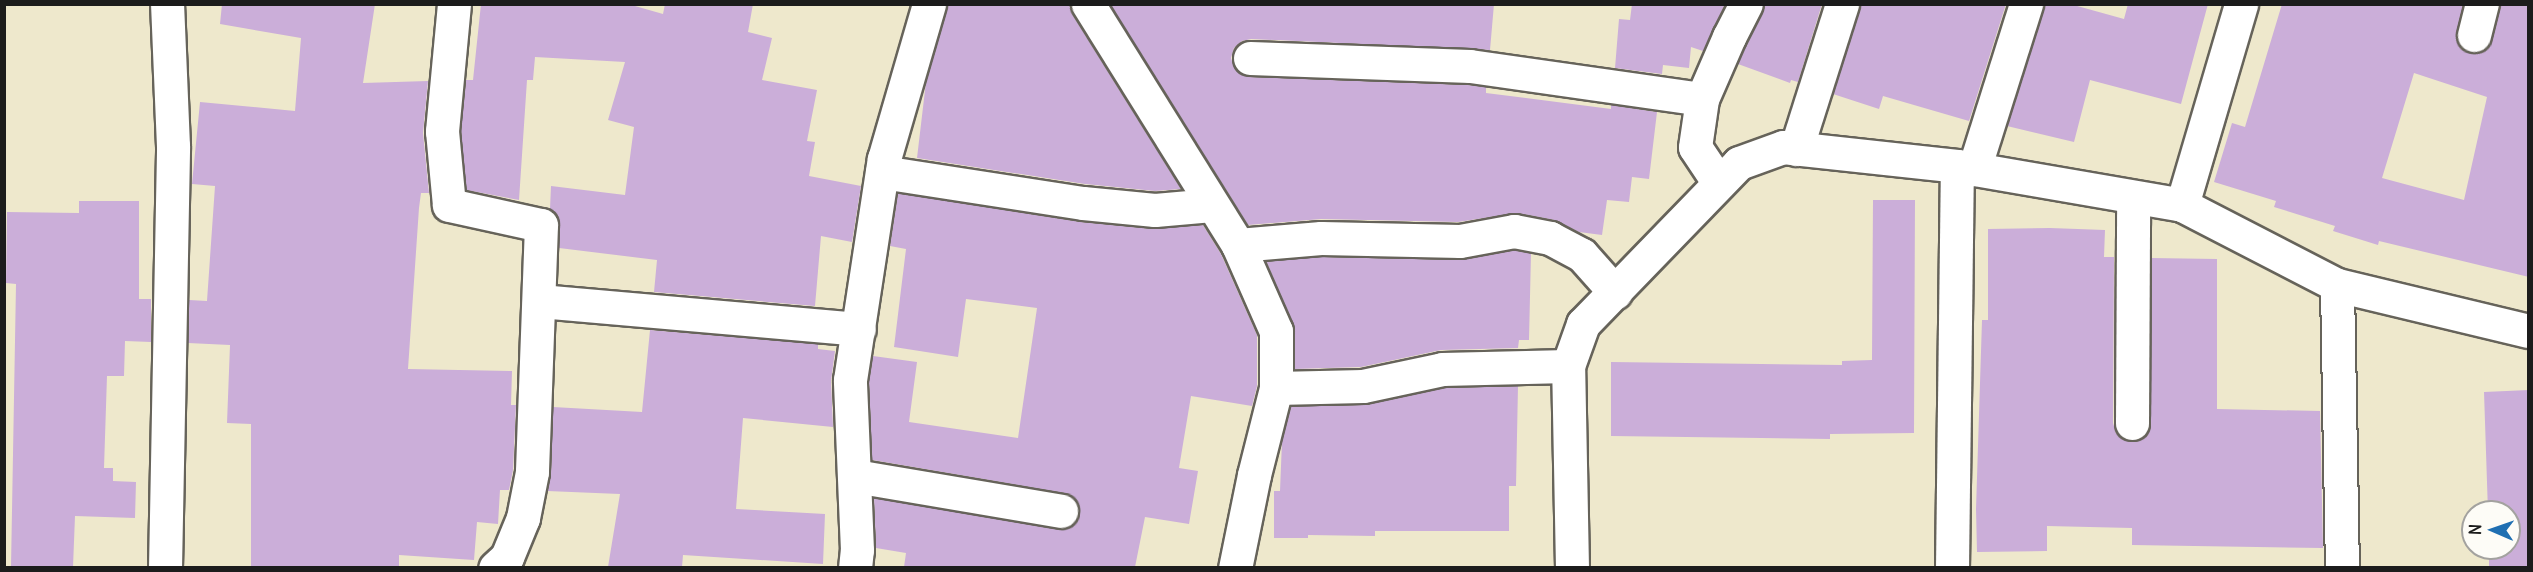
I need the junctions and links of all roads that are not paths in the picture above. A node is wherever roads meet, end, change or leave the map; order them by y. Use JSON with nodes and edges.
{"nodes":[{"id":1,"x":167,"y":4,"type":"edge"},
{"id":2,"x":454,"y":4,"type":"edge"},
{"id":3,"x":929,"y":4,"type":"edge"},
{"id":4,"x":1088,"y":4,"type":"edge"},
{"id":5,"x":1746,"y":4,"type":"edge"},
{"id":6,"x":1842,"y":4,"type":"edge"},
{"id":7,"x":2026,"y":4,"type":"edge"},
{"id":8,"x":2241,"y":4,"type":"edge"},
{"id":9,"x":1250,"y":58,"type":"dead end"},
{"id":10,"x":1702,"y":99,"type":"junction"},
{"id":11,"x":1796,"y":149,"type":"junction"},
{"id":12,"x":1966,"y":167,"type":"junction"},
{"id":13,"x":882,"y":172,"type":"junction"},
{"id":14,"x":1719,"y":183,"type":"junction"},
{"id":15,"x":2133,"y":197,"type":"junction"},
{"id":16,"x":1212,"y":205,"type":"junction"},
{"id":17,"x":2182,"y":205,"type":"junction"},
{"id":18,"x":1238,"y":245,"type":"junction"},
{"id":19,"x":2337,"y":285,"type":"junction"},
{"id":20,"x":1615,"y":292,"type":"junction"},
{"id":21,"x":538,"y":301,"type":"junction"},
{"id":22,"x":859,"y":329,"type":"junction"},
{"id":23,"x":2529,"y":331,"type":"edge"},
{"id":24,"x":1568,"y":366,"type":"junction"},
{"id":25,"x":1276,"y":388,"type":"junction"},
{"id":26,"x":2133,"y":423,"type":"dead end"},
{"id":27,"x":855,"y":476,"type":"junction"},
{"id":28,"x":1061,"y":511,"type":"dead end"},
{"id":29,"x":165,"y":567,"type":"edge"},
{"id":30,"x":495,"y":567,"type":"edge"},
{"id":31,"x":855,"y":567,"type":"edge"},
{"id":32,"x":1235,"y":567,"type":"edge"},
{"id":33,"x":1572,"y":567,"type":"edge"},
{"id":34,"x":1952,"y":567,"type":"edge"},
{"id":35,"x":2342,"y":567,"type":"edge"}],
"edges":[{"from":1,"to":29,"type":"street"},
{"from":2,"to":21,"type":"street"},
{"from":3,"to":13,"type":"street"},
{"from":4,"to":16,"type":"street"},
{"from":5,"to":10,"type":"street"},
{"from":6,"to":11,"type":"street"},
{"from":7,"to":12,"type":"street"},
{"from":8,"to":17,"type":"street"},
{"from":9,"to":10,"type":"street"},
{"from":10,"to":14,"type":"street"},
{"from":11,"to":12,"type":"street"},
{"from":11,"to":14,"type":"street"},
{"from":12,"to":15,"type":"street"},
{"from":12,"to":34,"type":"street"},
{"from":13,"to":16,"type":"street"},
{"from":13,"to":22,"type":"street"},
{"from":14,"to":20,"type":"street"},
{"from":15,"to":17,"type":"street"},
{"from":15,"to":26,"type":"street"},
{"from":16,"to":18,"type":"street"},
{"from":17,"to":19,"type":"street"},
{"from":18,"to":20,"type":"street"},
{"from":18,"to":25,"type":"street"},
{"from":19,"to":23,"type":"street"},
{"from":19,"to":35,"type":"street"},
{"from":20,"to":24,"type":"street"},
{"from":21,"to":22,"type":"street"},
{"from":21,"to":30,"type":"street"},
{"from":22,"to":27,"type":"street"},
{"from":24,"to":25,"type":"street"},
{"from":24,"to":33,"type":"street"},
{"from":25,"to":32,"type":"street"},
{"from":27,"to":28,"type":"street"},
{"from":27,"to":31,"type":"street"}]}
